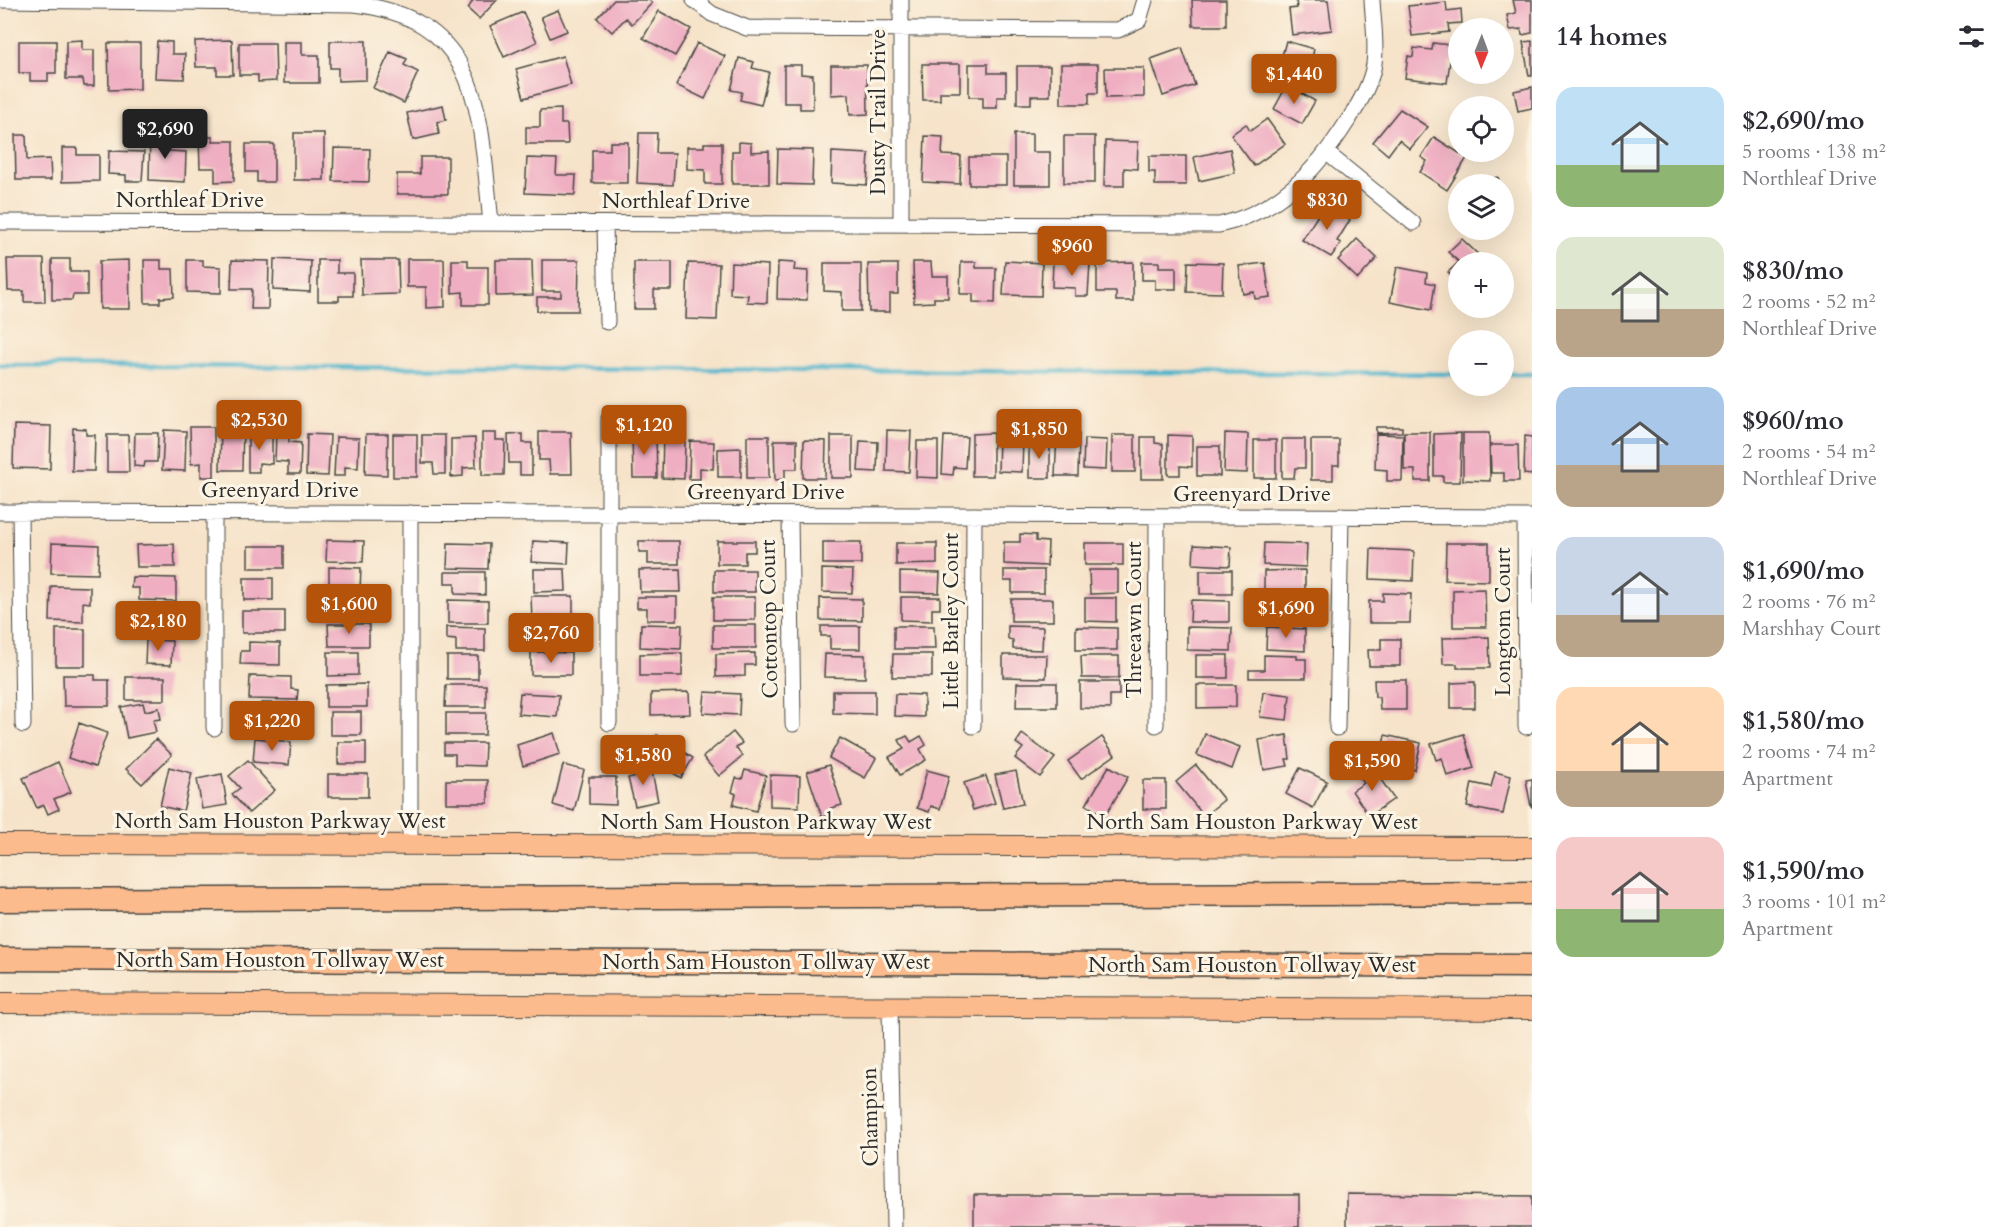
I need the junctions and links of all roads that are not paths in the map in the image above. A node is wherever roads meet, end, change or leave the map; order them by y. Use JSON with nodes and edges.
{"nodes":[{"id":1,"x":1,"y":0,"type":"edge"},
{"id":2,"x":694,"y":0,"type":"edge"},
{"id":3,"x":901,"y":0,"type":"edge"},
{"id":4,"x":1145,"y":0,"type":"edge"},
{"id":5,"x":1372,"y":0,"type":"edge"},
{"id":6,"x":901,"y":28,"type":"junction"},
{"id":7,"x":1327,"y":153,"type":"junction"},
{"id":8,"x":0,"y":222,"type":"edge"},
{"id":9,"x":491,"y":222,"type":"junction"},
{"id":10,"x":1413,"y":222,"type":"dead end"},
{"id":11,"x":901,"y":223,"type":"junction"},
{"id":12,"x":605,"y":224,"type":"junction"},
{"id":13,"x":607,"y":322,"type":"dead end"},
{"id":14,"x":609,"y":419,"type":"dead end"},
{"id":15,"x":0,"y":512,"type":"edge"},
{"id":16,"x":20,"y":512,"type":"junction"},
{"id":17,"x":214,"y":513,"type":"junction"},
{"id":18,"x":410,"y":513,"type":"junction"},
{"id":19,"x":609,"y":514,"type":"junction"},
{"id":20,"x":790,"y":515,"type":"junction"},
{"id":21,"x":974,"y":515,"type":"junction"},
{"id":22,"x":1157,"y":516,"type":"junction"},
{"id":23,"x":1341,"y":516,"type":"junction"},
{"id":24,"x":1528,"y":517,"type":"edge"},
{"id":25,"x":609,"y":723,"type":"dead end"},
{"id":26,"x":793,"y":724,"type":"dead end"},
{"id":27,"x":23,"y":725,"type":"dead end"},
{"id":28,"x":1156,"y":725,"type":"dead end"},
{"id":29,"x":973,"y":726,"type":"dead end"},
{"id":30,"x":1526,"y":727,"type":"dead end"},
{"id":31,"x":214,"y":728,"type":"dead end"},
{"id":32,"x":1337,"y":728,"type":"dead end"},
{"id":33,"x":0,"y":844,"type":"edge"},
{"id":34,"x":410,"y":845,"type":"junction"},
{"id":35,"x":1532,"y":847,"type":"edge"},
{"id":36,"x":1532,"y":893,"type":"edge"},
{"id":37,"x":0,"y":900,"type":"edge"},
{"id":38,"x":0,"y":959,"type":"edge"},
{"id":39,"x":1532,"y":966,"type":"edge"},
{"id":40,"x":0,"y":1003,"type":"edge"},
{"id":41,"x":890,"y":1007,"type":"junction"},
{"id":42,"x":1532,"y":1009,"type":"edge"},
{"id":43,"x":894,"y":1227,"type":"edge"}],
"edges":[{"from":1,"to":9,"type":"street"},
{"from":2,"to":6,"type":"street"},
{"from":3,"to":6,"type":"street","name":"Dusty Trail Drive"},
{"from":4,"to":6,"type":"street"},
{"from":5,"to":7,"type":"street","name":"Northleaf Drive"},
{"from":6,"to":11,"type":"street","name":"Dusty Trail Drive"},
{"from":7,"to":10,"type":"street"},
{"from":7,"to":11,"type":"street","name":"Northleaf Drive"},
{"from":8,"to":9,"type":"street","name":"Northleaf Drive"},
{"from":9,"to":12,"type":"street","name":"Northleaf Drive"},
{"from":11,"to":12,"type":"street","name":"Northleaf Drive"},
{"from":12,"to":13,"type":"street"},
{"from":14,"to":19,"type":"street"},
{"from":15,"to":16,"type":"street","name":"Greenyard Drive"},
{"from":16,"to":17,"type":"street","name":"Greenyard Drive"},
{"from":16,"to":27,"type":"street"},
{"from":17,"to":18,"type":"street","name":"Greenyard Drive"},
{"from":17,"to":31,"type":"street"},
{"from":18,"to":19,"type":"street","name":"Greenyard Drive"},
{"from":18,"to":34,"type":"street"},
{"from":19,"to":20,"type":"street","name":"Greenyard Drive"},
{"from":19,"to":25,"type":"street"},
{"from":20,"to":21,"type":"street","name":"Greenyard Drive"},
{"from":20,"to":26,"type":"street","name":"Cottontop Court"},
{"from":21,"to":22,"type":"street","name":"Greenyard Drive"},
{"from":21,"to":29,"type":"street","name":"Little Barley Court"},
{"from":22,"to":23,"type":"street","name":"Greenyard Drive"},
{"from":22,"to":28,"type":"street","name":"Threeawn Court"},
{"from":23,"to":24,"type":"street","name":"Greenyard Drive"},
{"from":23,"to":32,"type":"street"},
{"from":24,"to":30,"type":"street","name":"Longtom Court"},
{"from":33,"to":34,"type":"main road","name":"North Sam Houston Parkway West"},
{"from":34,"to":35,"type":"main road","name":"North Sam Houston Parkway West"},
{"from":36,"to":37,"type":"highway"},
{"from":38,"to":39,"type":"highway","name":"North Sam Houston Tollway West"},
{"from":40,"to":41,"type":"main road"},
{"from":41,"to":42,"type":"main road"},
{"from":41,"to":43,"type":"street","name":"Champion"}]}
